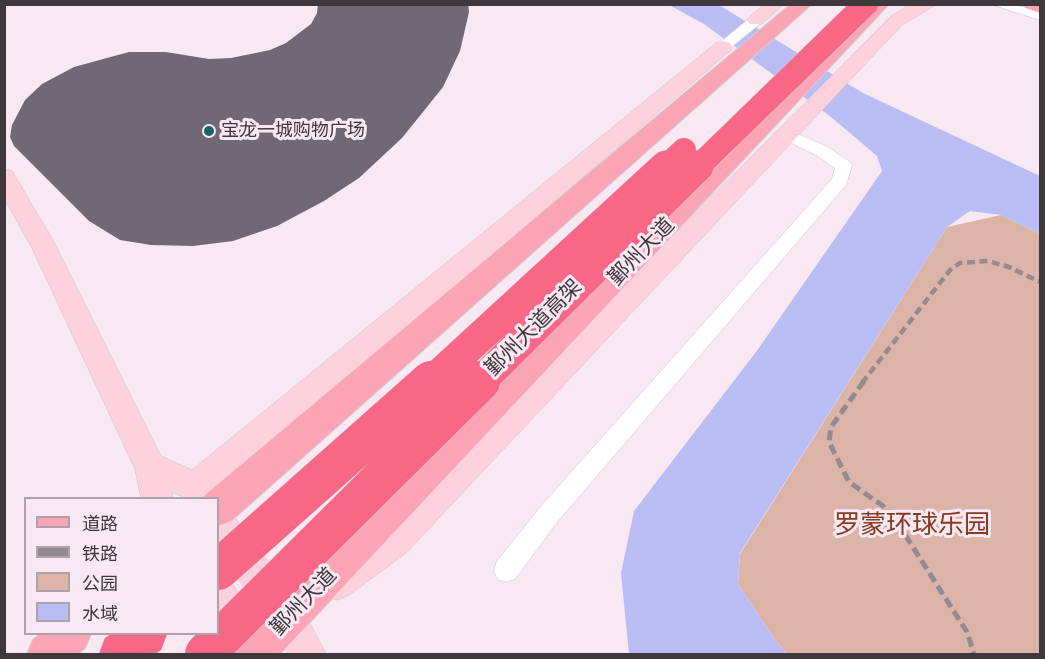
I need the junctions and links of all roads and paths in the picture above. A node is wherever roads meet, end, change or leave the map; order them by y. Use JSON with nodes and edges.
{"nodes":[{"id":1,"x":776,"y":4,"type":"edge"},
{"id":2,"x":803,"y":4,"type":"edge"},
{"id":3,"x":841,"y":4,"type":"edge"},
{"id":4,"x":866,"y":4,"type":"edge"},
{"id":5,"x":880,"y":4,"type":"edge"},
{"id":6,"x":929,"y":4,"type":"edge"},
{"id":7,"x":996,"y":4,"type":"edge"},
{"id":8,"x":1034,"y":4,"type":"edge"},
{"id":9,"x":1041,"y":7,"type":"edge"},
{"id":10,"x":1041,"y":16,"type":"edge"},
{"id":11,"x":756,"y":20,"type":"joint"},
{"id":12,"x":730,"y":54,"type":"junction"},
{"id":13,"x":799,"y":105,"type":"junction"},
{"id":14,"x":786,"y":134,"type":"junction"},
{"id":15,"x":4,"y":177,"type":"edge"},
{"id":16,"x":150,"y":467,"type":"junction"},
{"id":17,"x":157,"y":497,"type":"edge"},
{"id":18,"x":203,"y":497,"type":"edge"},
{"id":19,"x":206,"y":497,"type":"edge"},
{"id":20,"x":219,"y":524,"type":"edge"},
{"id":21,"x":219,"y":569,"type":"edge"},
{"id":22,"x":506,"y":570,"type":"dead end"},
{"id":23,"x":219,"y":594,"type":"edge"},
{"id":24,"x":288,"y":619,"type":"junction"},
{"id":25,"x":69,"y":635,"type":"edge"},
{"id":26,"x":143,"y":635,"type":"edge"},
{"id":27,"x":47,"y":654,"type":"edge"},
{"id":28,"x":121,"y":654,"type":"edge"},
{"id":29,"x":205,"y":654,"type":"edge"},
{"id":30,"x":255,"y":654,"type":"edge"},
{"id":31,"x":308,"y":654,"type":"edge"}],
"edges":[{"from":1,"to":11,"type":"street"},
{"from":2,"to":12,"type":"main road"},
{"from":3,"to":21,"type":"highway","name":"鄞州大道高架","bridge":true},
{"from":4,"to":29,"type":"highway","name":"鄞州大道高架","bridge":true},
{"from":5,"to":13,"type":"main road","name":"鄞州大道"},
{"from":6,"to":13,"type":"street"},
{"from":7,"to":10,"type":"street"},
{"from":8,"to":9,"type":"main road"},
{"from":11,"to":12,"type":"street"},
{"from":12,"to":19,"type":"main road"},
{"from":13,"to":14,"type":"street"},
{"from":13,"to":24,"type":"main road","name":"鄞州大道"},
{"from":14,"to":22,"type":"street"},
{"from":14,"to":24,"type":"street"},
{"from":15,"to":16,"type":"street"},
{"from":16,"to":17,"type":"street"},
{"from":16,"to":18,"type":"street"},
{"from":20,"to":24,"type":"street"},
{"from":23,"to":30,"type":"street"},
{"from":24,"to":30,"type":"main road","name":"鄞州大道"},
{"from":24,"to":31,"type":"street"},
{"from":25,"to":27,"type":"main road"},
{"from":26,"to":28,"type":"highway"}]}
